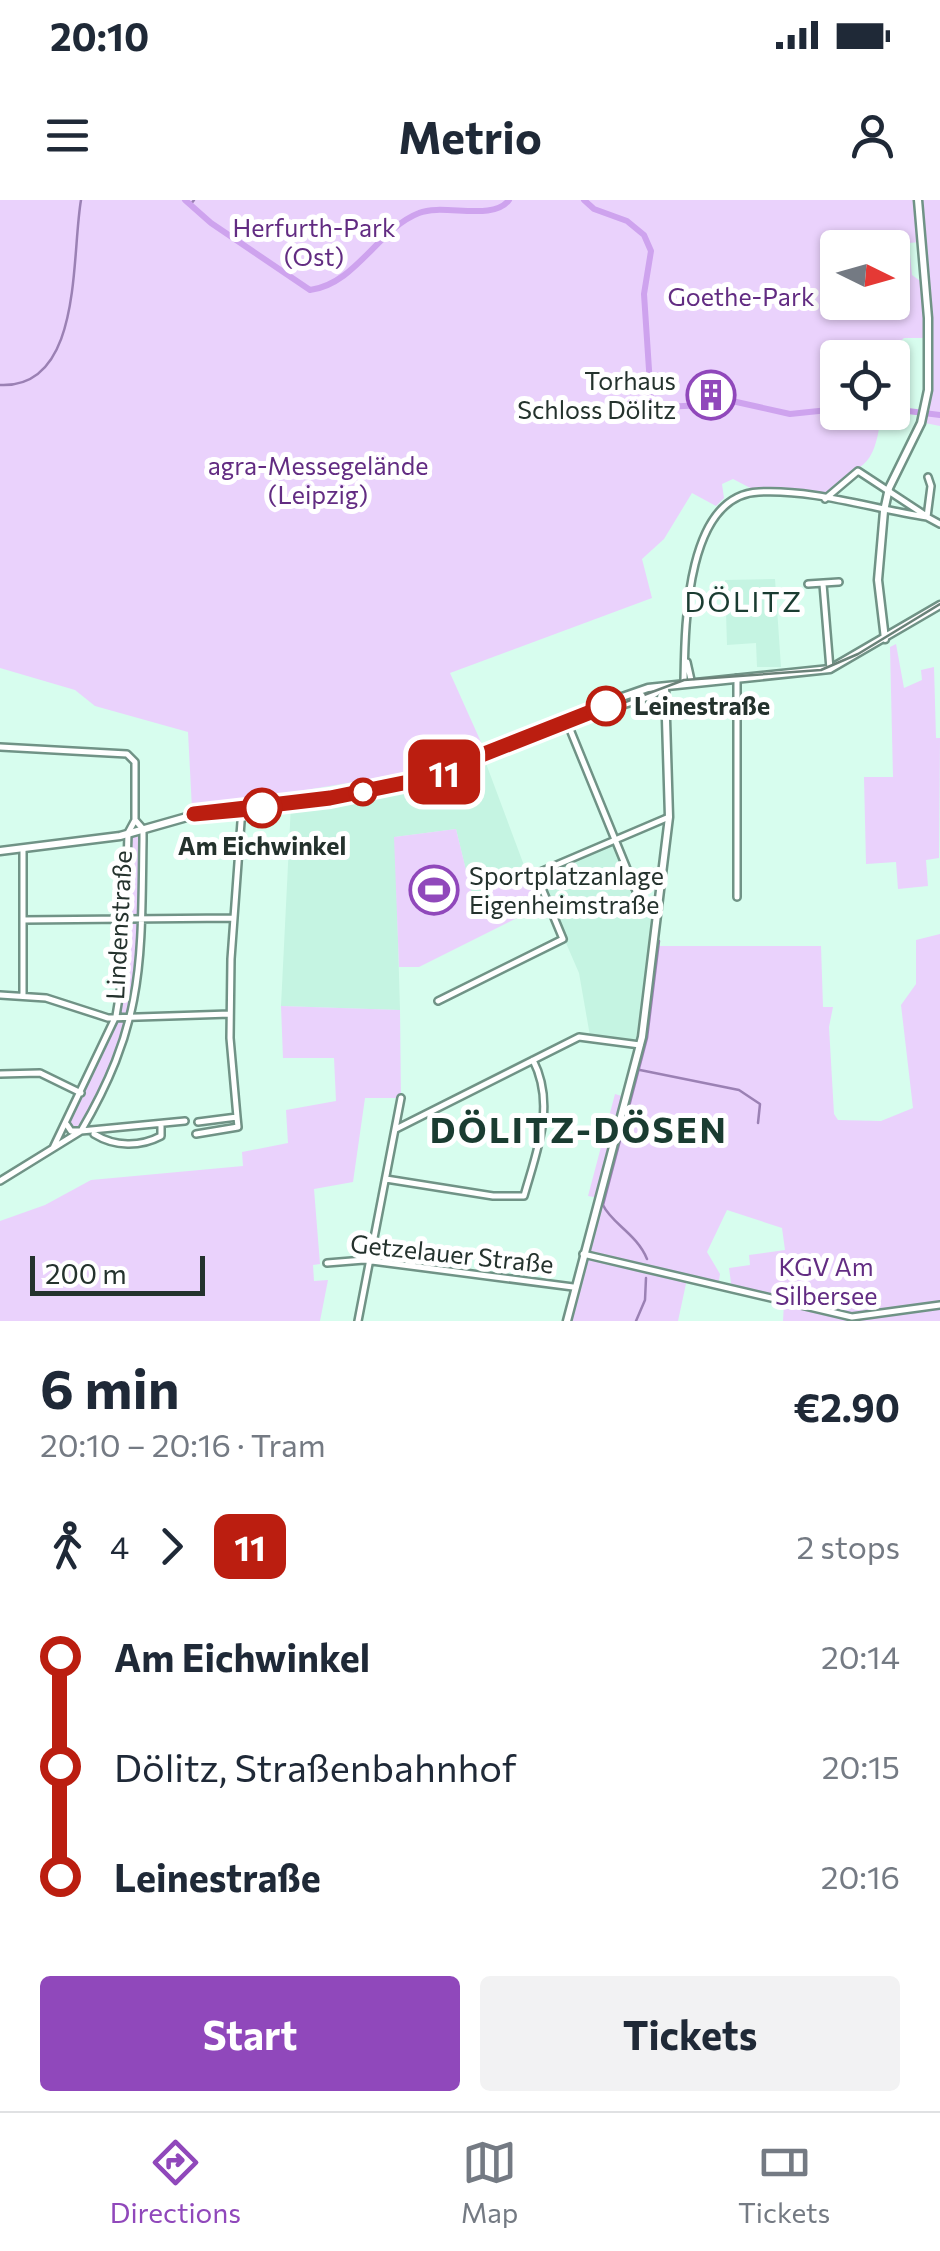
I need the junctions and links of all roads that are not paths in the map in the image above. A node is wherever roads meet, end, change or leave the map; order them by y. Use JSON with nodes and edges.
{"nodes":[{"id":1,"x":918,"y":200,"type":"edge"},
{"id":2,"x":928,"y":477,"type":"dead end"},
{"id":3,"x":890,"y":488,"type":"junction"},
{"id":4,"x":824,"y":500,"type":"junction"},
{"id":5,"x":884,"y":511,"type":"junction"},
{"id":6,"x":927,"y":517,"type":"junction"},
{"id":7,"x":940,"y":524,"type":"edge"},
{"id":8,"x":839,"y":582,"type":"dead end"},
{"id":9,"x":808,"y":584,"type":"dead end"},
{"id":10,"x":823,"y":584,"type":"junction"},
{"id":11,"x":940,"y":605,"type":"edge"},
{"id":12,"x":885,"y":639,"type":"junction"},
{"id":13,"x":830,"y":669,"type":"junction"},
{"id":14,"x":737,"y":678,"type":"junction"},
{"id":15,"x":688,"y":681,"type":"junction"},
{"id":16,"x":665,"y":687,"type":"junction"},
{"id":17,"x":567,"y":722,"type":"junction"},
{"id":18,"x":0,"y":747,"type":"edge"},
{"id":19,"x":242,"y":808,"type":"junction"},
{"id":20,"x":669,"y":817,"type":"junction"},
{"id":21,"x":135,"y":820,"type":"junction"},
{"id":22,"x":143,"y":829,"type":"junction"},
{"id":23,"x":128,"y":833,"type":"junction"},
{"id":24,"x":615,"y":840,"type":"junction"},
{"id":25,"x":23,"y":850,"type":"junction"},
{"id":26,"x":0,"y":851,"type":"edge"},
{"id":27,"x":737,"y":897,"type":"dead end"},
{"id":28,"x":656,"y":914,"type":"junction"},
{"id":29,"x":126,"y":918,"type":"junction"},
{"id":30,"x":142,"y":918,"type":"junction"},
{"id":31,"x":234,"y":918,"type":"junction"},
{"id":32,"x":23,"y":920,"type":"junction"},
{"id":33,"x":0,"y":996,"type":"edge"},
{"id":34,"x":22,"y":996,"type":"junction"},
{"id":35,"x":438,"y":1001,"type":"dead end"},
{"id":36,"x":230,"y":1014,"type":"junction"},
{"id":37,"x":116,"y":1016,"type":"junction"},
{"id":38,"x":133,"y":1016,"type":"junction"},
{"id":39,"x":640,"y":1046,"type":"junction"},
{"id":40,"x":533,"y":1060,"type":"junction"},
{"id":41,"x":0,"y":1074,"type":"edge"},
{"id":42,"x":81,"y":1093,"type":"junction"},
{"id":43,"x":401,"y":1098,"type":"dead end"},
{"id":44,"x":237,"y":1117,"type":"junction"},
{"id":45,"x":185,"y":1121,"type":"dead end"},
{"id":46,"x":66,"y":1122,"type":"junction"},
{"id":47,"x":198,"y":1122,"type":"dead end"},
{"id":48,"x":161,"y":1124,"type":"junction"},
{"id":49,"x":396,"y":1129,"type":"junction"},
{"id":50,"x":81,"y":1131,"type":"junction"},
{"id":51,"x":92,"y":1133,"type":"junction"},
{"id":52,"x":196,"y":1134,"type":"dead end"},
{"id":53,"x":53,"y":1148,"type":"junction"},
{"id":54,"x":386,"y":1179,"type":"junction"},
{"id":55,"x":0,"y":1181,"type":"edge"},
{"id":56,"x":583,"y":1254,"type":"junction"},
{"id":57,"x":370,"y":1261,"type":"junction"},
{"id":58,"x":327,"y":1263,"type":"dead end"},
{"id":59,"x":573,"y":1287,"type":"junction"},
{"id":60,"x":940,"y":1306,"type":"edge"},
{"id":61,"x":358,"y":1321,"type":"edge"},
{"id":62,"x":567,"y":1321,"type":"edge"}],
"edges":[{"from":1,"to":3,"type":"main road"},
{"from":2,"to":6,"type":"street"},
{"from":3,"to":4,"type":"street"},
{"from":3,"to":5,"type":"main road"},
{"from":3,"to":6,"type":"street"},
{"from":4,"to":5,"type":"street"},
{"from":4,"to":15,"type":"street"},
{"from":5,"to":6,"type":"street"},
{"from":5,"to":12,"type":"main road"},
{"from":6,"to":7,"type":"street"},
{"from":8,"to":10,"type":"street"},
{"from":9,"to":10,"type":"street"},
{"from":10,"to":13,"type":"street"},
{"from":11,"to":12,"type":"main road"},
{"from":12,"to":13,"type":"main road"},
{"from":13,"to":14,"type":"main road"},
{"from":14,"to":15,"type":"main road"},
{"from":14,"to":27,"type":"street"},
{"from":15,"to":16,"type":"main road"},
{"from":16,"to":17,"type":"main road"},
{"from":16,"to":20,"type":"main road"},
{"from":17,"to":19,"type":"main road"},
{"from":17,"to":24,"type":"street"},
{"from":18,"to":21,"type":"street"},
{"from":19,"to":22,"type":"main road"},
{"from":19,"to":31,"type":"street"},
{"from":20,"to":24,"type":"street"},
{"from":20,"to":28,"type":"main road"},
{"from":21,"to":22,"type":"street"},
{"from":21,"to":23,"type":"street"},
{"from":22,"to":23,"type":"main road"},
{"from":22,"to":30,"type":"street","name":"Lindenstraße"},
{"from":23,"to":25,"type":"main road"},
{"from":23,"to":29,"type":"street","name":"Lindenstraße"},
{"from":24,"to":28,"type":"street"},
{"from":24,"to":35,"type":"street"},
{"from":25,"to":26,"type":"main road"},
{"from":25,"to":32,"type":"street"},
{"from":28,"to":39,"type":"main road"},
{"from":29,"to":30,"type":"street"},
{"from":29,"to":32,"type":"street"},
{"from":29,"to":37,"type":"street","name":"Lindenstraße"},
{"from":30,"to":31,"type":"street"},
{"from":30,"to":38,"type":"street","name":"Lindenstraße"},
{"from":31,"to":36,"type":"street"},
{"from":32,"to":34,"type":"street"},
{"from":33,"to":34,"type":"street"},
{"from":34,"to":37,"type":"street"},
{"from":36,"to":38,"type":"street"},
{"from":36,"to":44,"type":"street"},
{"from":37,"to":38,"type":"street"},
{"from":37,"to":42,"type":"street","name":"Lindenstraße"},
{"from":38,"to":50,"type":"street","name":"Lindenstraße"},
{"from":39,"to":40,"type":"street"},
{"from":39,"to":56,"type":"main road"},
{"from":40,"to":49,"type":"street"},
{"from":40,"to":54,"type":"street"},
{"from":41,"to":42,"type":"street"},
{"from":42,"to":46,"type":"street","name":"Lindenstraße"},
{"from":43,"to":49,"type":"street"},
{"from":44,"to":47,"type":"street"},
{"from":44,"to":52,"type":"street"},
{"from":45,"to":48,"type":"street"},
{"from":46,"to":50,"type":"street"},
{"from":46,"to":53,"type":"street","name":"Lindenstraße"},
{"from":48,"to":51,"type":"street"},
{"from":48,"to":51,"type":"street"},
{"from":49,"to":54,"type":"street"},
{"from":50,"to":51,"type":"street"},
{"from":50,"to":53,"type":"street"},
{"from":53,"to":55,"type":"street"},
{"from":54,"to":57,"type":"street"},
{"from":56,"to":59,"type":"main road"},
{"from":56,"to":60,"type":"street"},
{"from":57,"to":58,"type":"street","name":"Getzelauer Straße"},
{"from":57,"to":59,"type":"street","name":"Getzelauer Straße"},
{"from":57,"to":61,"type":"street"},
{"from":59,"to":62,"type":"main road"}]}
